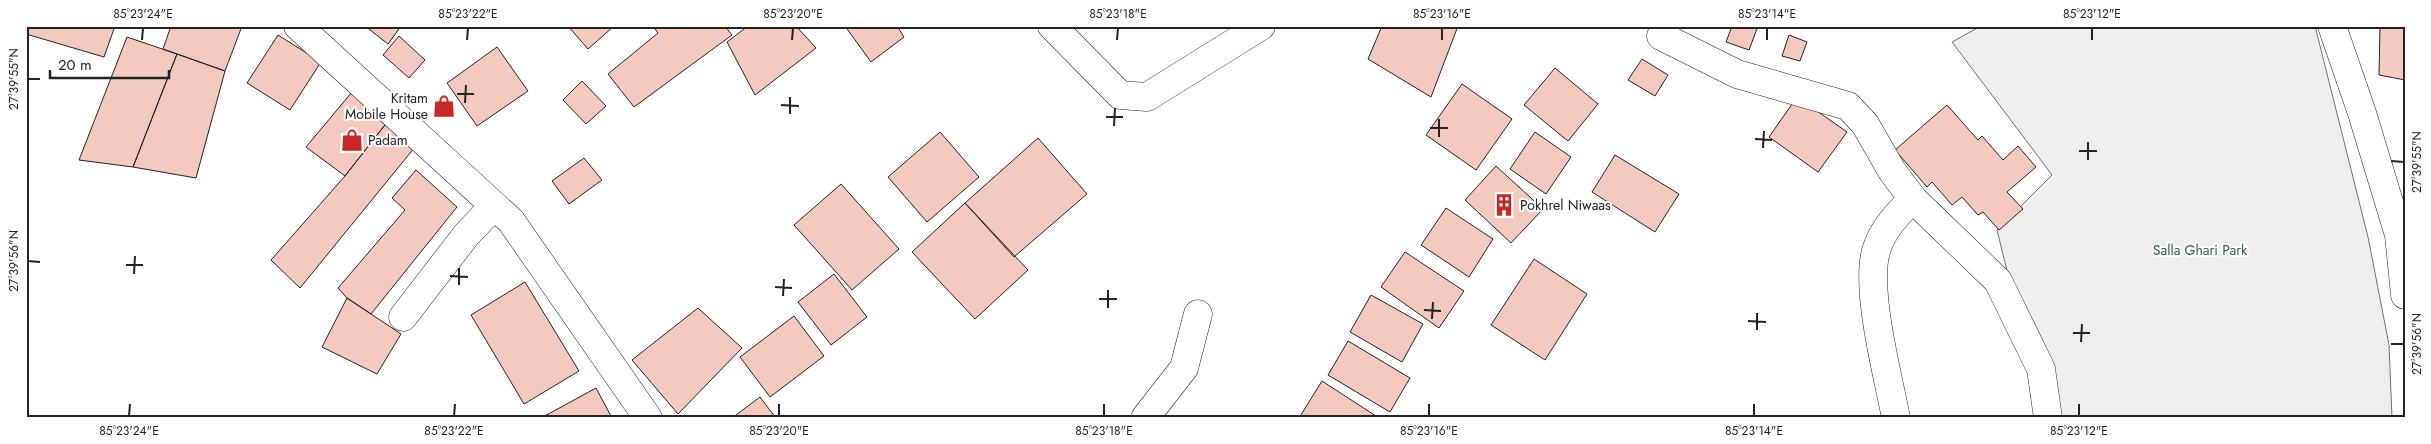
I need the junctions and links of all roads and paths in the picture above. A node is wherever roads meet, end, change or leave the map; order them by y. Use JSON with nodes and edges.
{"nodes":[{"id":1,"x":298,"y":26,"type":"edge"},
{"id":2,"x":1052,"y":26,"type":"edge"},
{"id":3,"x":1261,"y":26,"type":"edge"},
{"id":4,"x":1666,"y":26,"type":"edge"},
{"id":5,"x":2332,"y":26,"type":"edge"},
{"id":6,"x":1913,"y":199,"type":"junction"},
{"id":7,"x":494,"y":206,"type":"junction"},
{"id":8,"x":2405,"y":295,"type":"edge"},
{"id":9,"x":1198,"y":314,"type":"dead end"},
{"id":10,"x":403,"y":318,"type":"dead end"},
{"id":11,"x":648,"y":418,"type":"edge"},
{"id":12,"x":1145,"y":418,"type":"edge"},
{"id":13,"x":1896,"y":418,"type":"edge"},
{"id":14,"x":2048,"y":418,"type":"edge"}],
"edges":[{"from":1,"to":7,"type":"street"},
{"from":2,"to":3,"type":"street"},
{"from":4,"to":6,"type":"street"},
{"from":5,"to":8,"type":"street"},
{"from":6,"to":13,"type":"street"},
{"from":6,"to":14,"type":"street"},
{"from":7,"to":10,"type":"street"},
{"from":7,"to":11,"type":"street"},
{"from":9,"to":12,"type":"street"}]}
